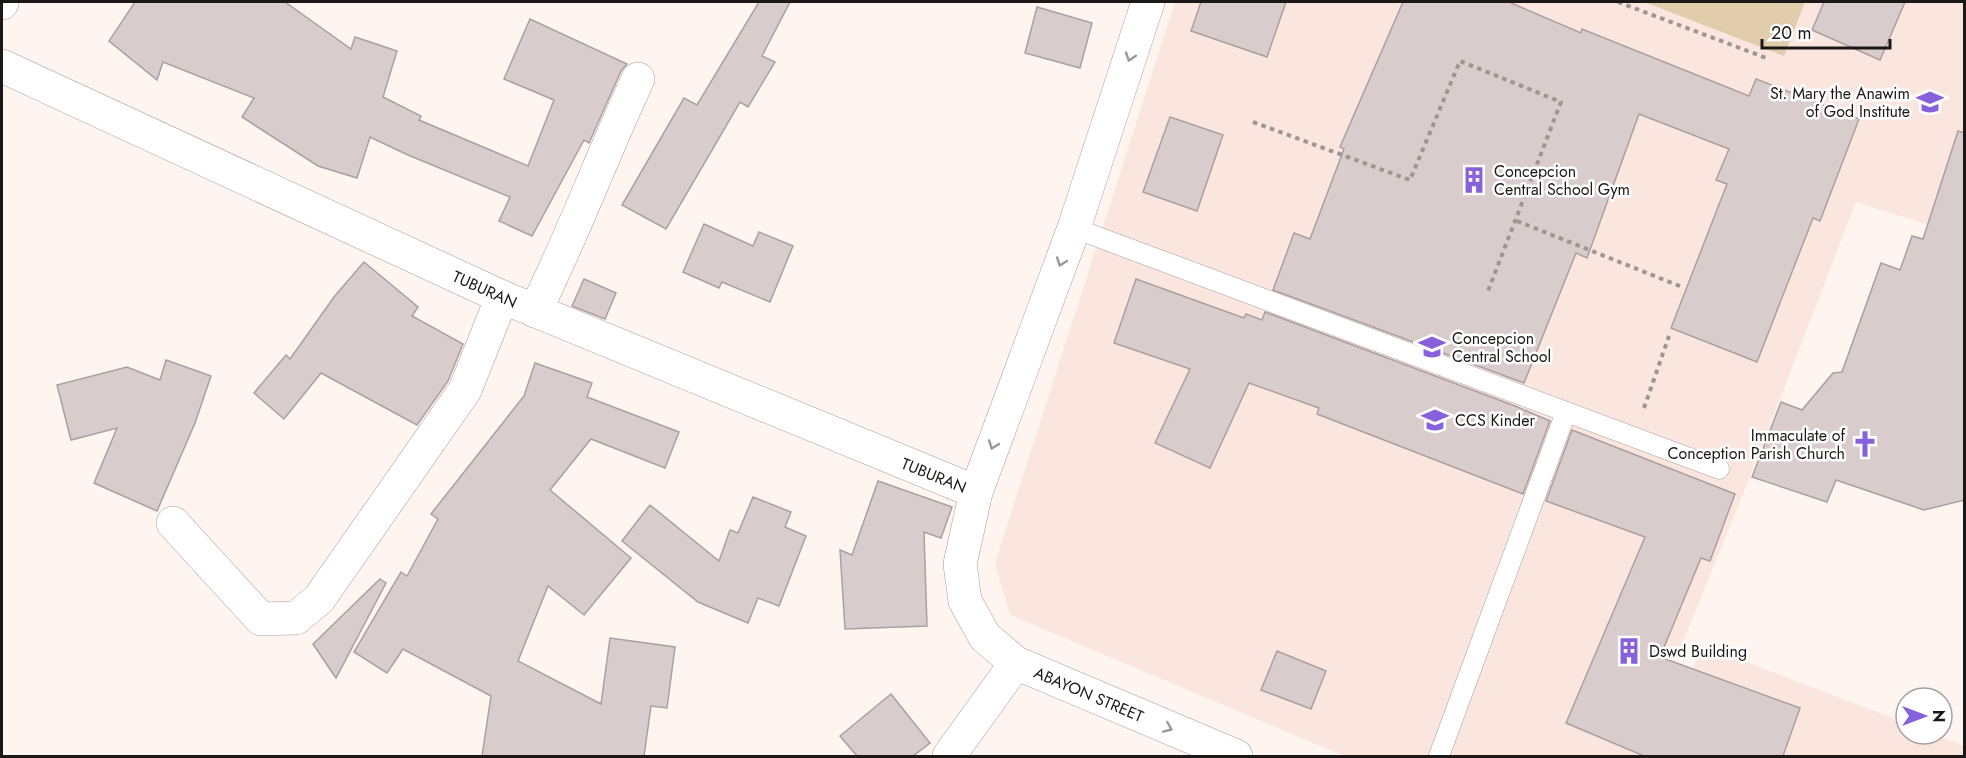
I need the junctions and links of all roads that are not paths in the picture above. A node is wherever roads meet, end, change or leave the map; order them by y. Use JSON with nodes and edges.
{"nodes":[{"id":1,"x":1148,"y":2,"type":"edge"},
{"id":2,"x":2,"y":66,"type":"edge"},
{"id":3,"x":638,"y":79,"type":"dead end"},
{"id":4,"x":1074,"y":228,"type":"junction"},
{"id":5,"x":502,"y":297,"type":"junction"},
{"id":6,"x":535,"y":311,"type":"junction"},
{"id":7,"x":1566,"y":412,"type":"junction"},
{"id":8,"x":1719,"y":469,"type":"dead end"},
{"id":9,"x":976,"y":492,"type":"junction"},
{"id":10,"x":173,"y":523,"type":"dead end"},
{"id":11,"x":1017,"y":663,"type":"junction"},
{"id":12,"x":949,"y":756,"type":"edge"},
{"id":13,"x":1232,"y":756,"type":"edge"},
{"id":14,"x":1439,"y":756,"type":"edge"}],
"edges":[{"from":1,"to":4,"type":"street","one_way":true},
{"from":2,"to":5,"type":"street","name":"TUBURAN"},
{"from":3,"to":6,"type":"street"},
{"from":4,"to":7,"type":"lane"},
{"from":4,"to":9,"type":"street","one_way":true},
{"from":5,"to":6,"type":"street","name":"TUBURAN"},
{"from":5,"to":10,"type":"street"},
{"from":6,"to":9,"type":"street","name":"TUBURAN"},
{"from":7,"to":8,"type":"lane"},
{"from":7,"to":14,"type":"lane"},
{"from":9,"to":11,"type":"street","name":"ABAYON STREET"},
{"from":11,"to":12,"type":"street"},
{"from":11,"to":13,"type":"street","name":"ABAYON STREET","one_way":true}]}
